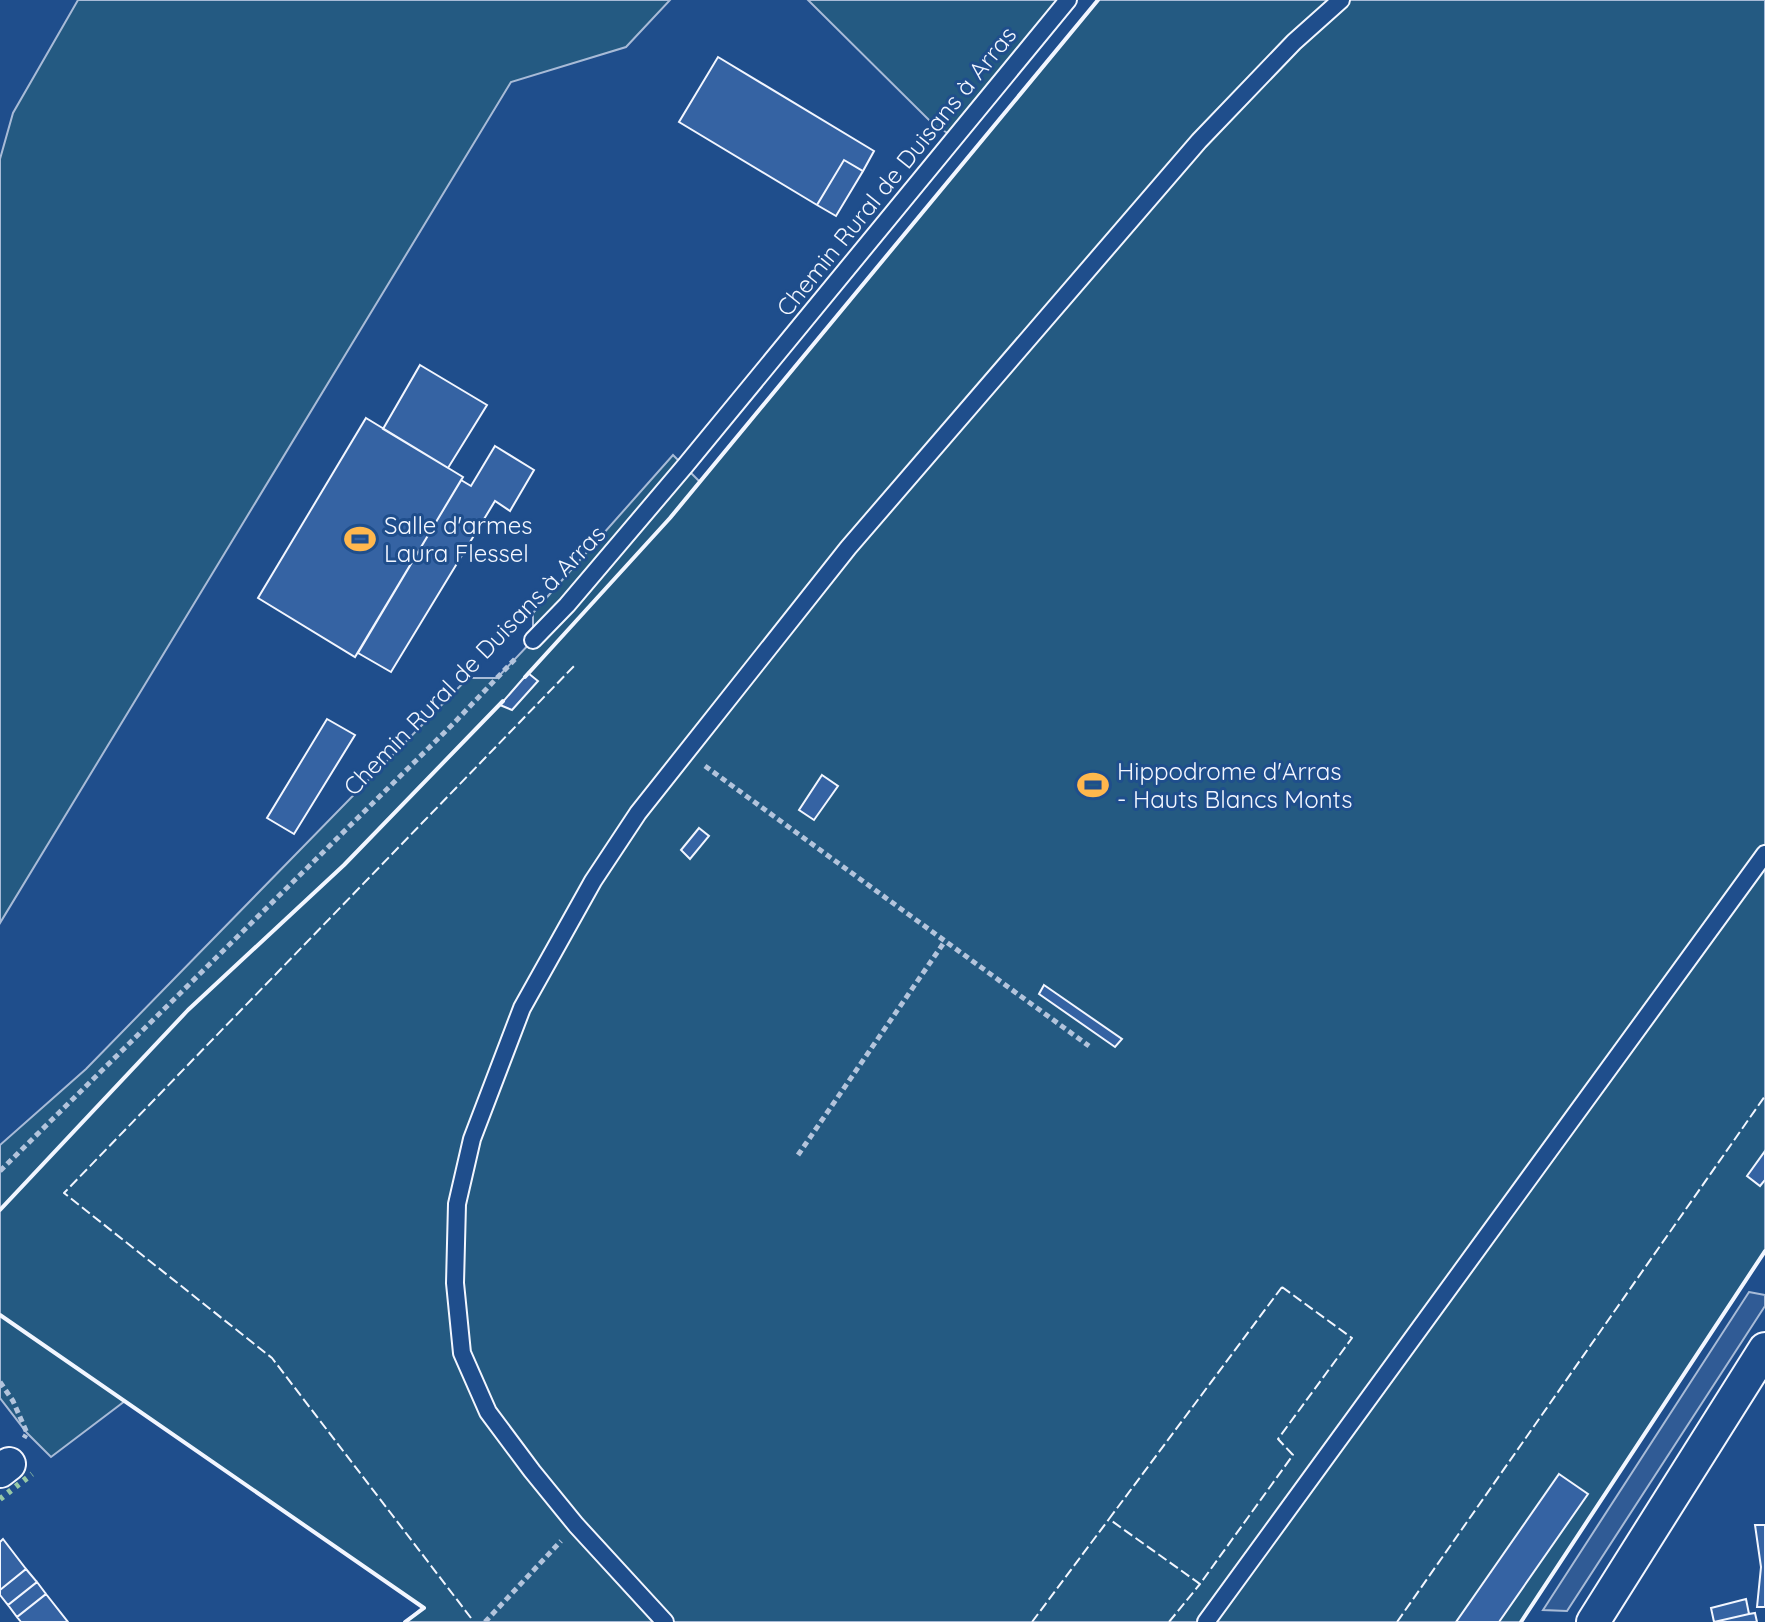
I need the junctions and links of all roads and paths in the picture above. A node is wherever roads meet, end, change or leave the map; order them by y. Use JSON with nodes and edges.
{"nodes":[{"id":1,"x":1068,"y":0,"type":"edge"},
{"id":2,"x":1341,"y":0,"type":"edge"},
{"id":3,"x":533,"y":640,"type":"joint"},
{"id":4,"x":685,"y":752,"type":"junction"},
{"id":5,"x":1765,"y":854,"type":"edge"},
{"id":6,"x":945,"y":941,"type":"junction"},
{"id":7,"x":1089,"y":1046,"type":"dead end"},
{"id":8,"x":798,"y":1155,"type":"dead end"},
{"id":9,"x":0,"y":1171,"type":"edge"},
{"id":10,"x":1765,"y":1349,"type":"edge"},
{"id":11,"x":0,"y":1382,"type":"edge"},
{"id":12,"x":4,"y":1468,"type":"edge"},
{"id":13,"x":576,"y":1525,"type":"junction"},
{"id":14,"x":485,"y":1622,"type":"edge"},
{"id":15,"x":665,"y":1622,"type":"edge"},
{"id":16,"x":1206,"y":1622,"type":"edge"},
{"id":17,"x":1593,"y":1622,"type":"edge"}],
"edges":[{"from":1,"to":3,"type":"lane","name":"Chemin Rural de Duisans à Arras"},
{"from":2,"to":4,"type":"lane"},
{"from":3,"to":9,"type":"path","name":"Chemin Rural de Duisans à Arras"},
{"from":4,"to":6,"type":"path"},
{"from":4,"to":13,"type":"lane"},
{"from":5,"to":16,"type":"lane"},
{"from":6,"to":7,"type":"path"},
{"from":6,"to":8,"type":"path"},
{"from":10,"to":17,"type":"street"},
{"from":11,"to":12,"type":"path"},
{"from":13,"to":14,"type":"path"},
{"from":13,"to":15,"type":"lane"}]}
